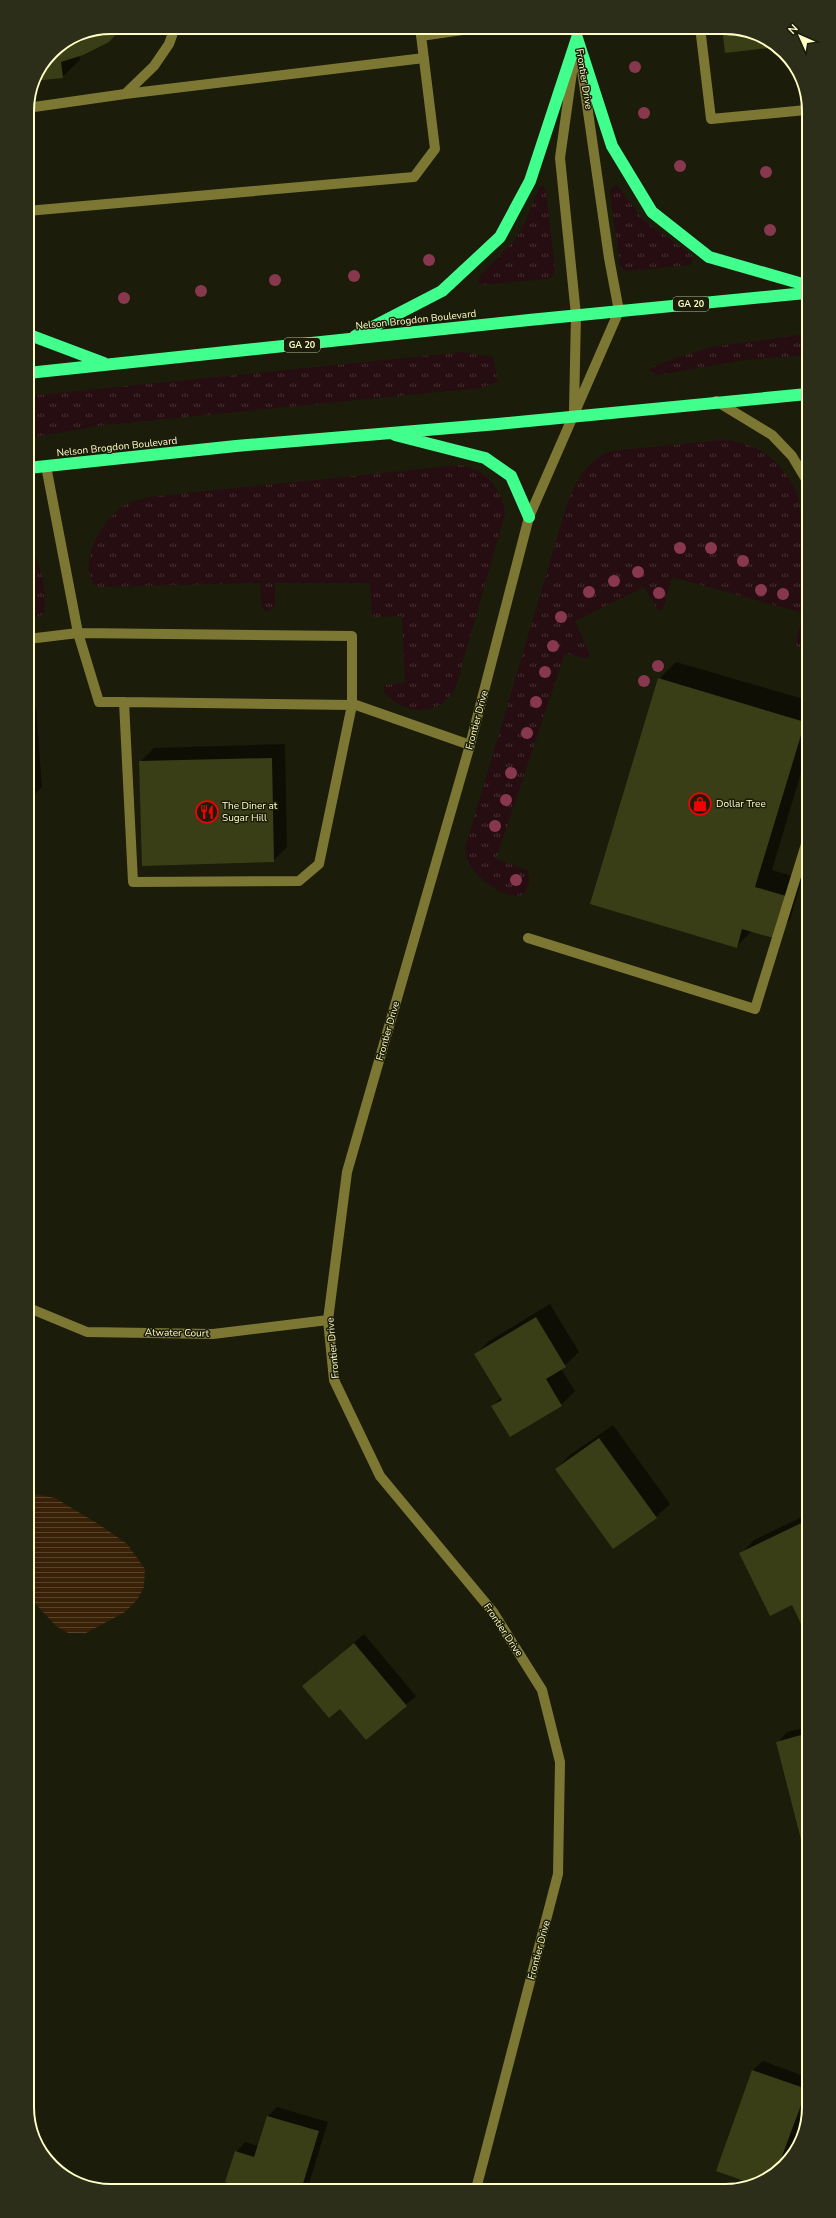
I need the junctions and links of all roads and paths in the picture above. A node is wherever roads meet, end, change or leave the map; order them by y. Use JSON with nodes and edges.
{"nodes":[{"id":1,"x":173,"y":34,"type":"edge"},
{"id":2,"x":421,"y":34,"type":"edge"},
{"id":3,"x":576,"y":34,"type":"edge"},
{"id":4,"x":576,"y":34,"type":"edge"},
{"id":5,"x":576,"y":34,"type":"edge"},
{"id":6,"x":576,"y":34,"type":"edge"},
{"id":7,"x":701,"y":34,"type":"edge"},
{"id":8,"x":424,"y":58,"type":"junction"},
{"id":9,"x":124,"y":94,"type":"junction"},
{"id":10,"x":34,"y":107,"type":"edge"},
{"id":11,"x":802,"y":110,"type":"edge"},
{"id":12,"x":34,"y":210,"type":"edge"},
{"id":13,"x":802,"y":284,"type":"edge"},
{"id":14,"x":802,"y":293,"type":"edge"},
{"id":15,"x":619,"y":311,"type":"junction"},
{"id":16,"x":576,"y":315,"type":"junction"},
{"id":17,"x":34,"y":336,"type":"edge"},
{"id":18,"x":348,"y":340,"type":"junction"},
{"id":19,"x":107,"y":365,"type":"junction"},
{"id":20,"x":34,"y":372,"type":"edge"},
{"id":21,"x":802,"y":394,"type":"edge"},
{"id":22,"x":716,"y":402,"type":"junction"},
{"id":23,"x":574,"y":416,"type":"junction"},
{"id":24,"x":384,"y":433,"type":"junction"},
{"id":25,"x":46,"y":466,"type":"junction"},
{"id":26,"x":34,"y":467,"type":"edge"},
{"id":27,"x":802,"y":473,"type":"edge"},
{"id":28,"x":529,"y":517,"type":"junction"},
{"id":29,"x":78,"y":633,"type":"junction"},
{"id":30,"x":34,"y":638,"type":"edge"},
{"id":31,"x":124,"y":702,"type":"junction"},
{"id":32,"x":352,"y":705,"type":"junction"},
{"id":33,"x":470,"y":745,"type":"junction"},
{"id":34,"x":802,"y":857,"type":"edge"},
{"id":35,"x":528,"y":938,"type":"dead end"},
{"id":36,"x":34,"y":1310,"type":"edge"},
{"id":37,"x":328,"y":1320,"type":"junction"},
{"id":38,"x":477,"y":2184,"type":"edge"}],
"edges":[{"from":1,"to":9,"type":"street"},
{"from":2,"to":8,"type":"street"},
{"from":3,"to":13,"type":"highway"},
{"from":4,"to":15,"type":"street","name":"Frontier Drive"},
{"from":5,"to":16,"type":"street","name":"Frontier Drive"},
{"from":6,"to":18,"type":"highway"},
{"from":7,"to":11,"type":"street"},
{"from":8,"to":9,"type":"street"},
{"from":8,"to":12,"type":"street"},
{"from":9,"to":10,"type":"street"},
{"from":14,"to":15,"type":"highway","name":"Nelson Brogdon Boulevard","number":"GA 20"},
{"from":15,"to":16,"type":"highway","name":"Nelson Brogdon Boulevard","number":"GA 20"},
{"from":15,"to":23,"type":"street","name":"Frontier Drive"},
{"from":16,"to":18,"type":"highway","name":"Nelson Brogdon Boulevard","number":"GA 20"},
{"from":16,"to":23,"type":"street","name":"Frontier Drive"},
{"from":17,"to":19,"type":"highway"},
{"from":18,"to":19,"type":"highway","name":"Nelson Brogdon Boulevard","number":"GA 20"},
{"from":19,"to":20,"type":"highway","name":"Nelson Brogdon Boulevard","number":"GA 20"},
{"from":21,"to":22,"type":"highway","name":"Nelson Brogdon Boulevard"},
{"from":22,"to":23,"type":"highway","name":"Nelson Brogdon Boulevard"},
{"from":22,"to":27,"type":"street"},
{"from":23,"to":24,"type":"highway","name":"Nelson Brogdon Boulevard"},
{"from":23,"to":28,"type":"street","name":"Frontier Drive"},
{"from":24,"to":25,"type":"highway","name":"Nelson Brogdon Boulevard"},
{"from":24,"to":28,"type":"highway"},
{"from":25,"to":26,"type":"highway","name":"Nelson Brogdon Boulevard"},
{"from":25,"to":29,"type":"street"},
{"from":28,"to":33,"type":"street","name":"Frontier Drive"},
{"from":29,"to":30,"type":"street"},
{"from":29,"to":31,"type":"street"},
{"from":29,"to":32,"type":"street"},
{"from":31,"to":32,"type":"street"},
{"from":31,"to":32,"type":"street"},
{"from":32,"to":33,"type":"street"},
{"from":33,"to":37,"type":"street","name":"Frontier Drive"},
{"from":34,"to":35,"type":"street"},
{"from":36,"to":37,"type":"street","name":"Atwater Court"},
{"from":37,"to":38,"type":"street","name":"Frontier Drive"}]}
